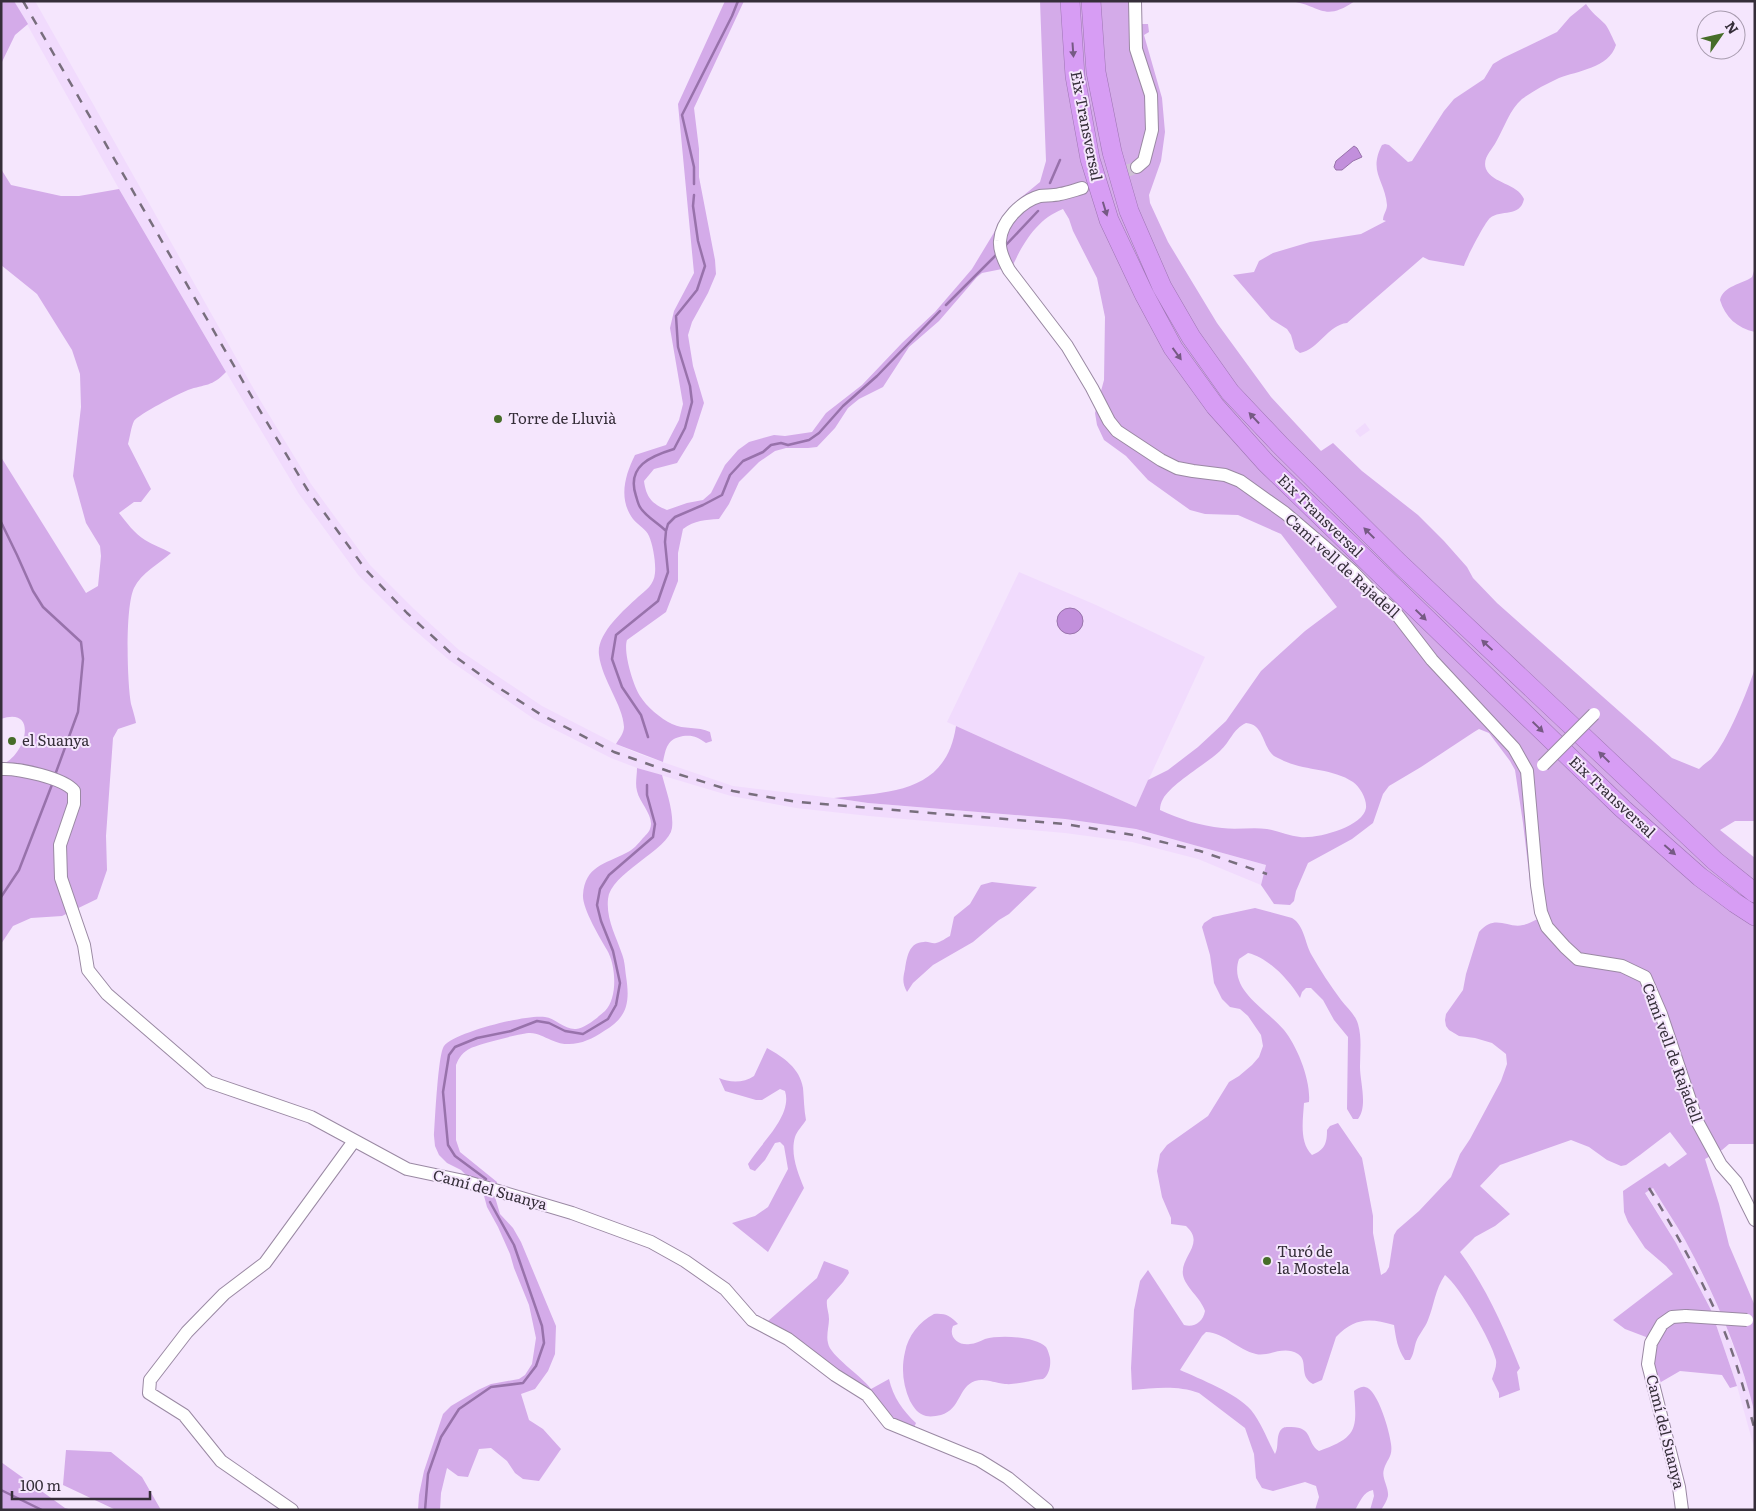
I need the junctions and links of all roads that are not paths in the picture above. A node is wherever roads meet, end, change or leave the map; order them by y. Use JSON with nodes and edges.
{"nodes":[{"id":1,"x":1070,"y":1,"type":"edge"},
{"id":2,"x":1091,"y":1,"type":"edge"},
{"id":3,"x":1135,"y":1,"type":"edge"},
{"id":4,"x":1137,"y":167,"type":"tunnel mouth"},
{"id":5,"x":1082,"y":188,"type":"tunnel mouth"},
{"id":6,"x":1598,"y":710,"type":"dead end"},
{"id":7,"x":1,"y":769,"type":"edge"},
{"id":8,"x":1527,"y":774,"type":"junction"},
{"id":9,"x":1755,"y":893,"type":"edge"},
{"id":10,"x":1735,"y":903,"type":"junction"},
{"id":11,"x":1755,"y":916,"type":"edge"},
{"id":12,"x":1755,"y":922,"type":"edge"},
{"id":13,"x":354,"y":1141,"type":"junction"},
{"id":14,"x":1755,"y":1220,"type":"edge"},
{"id":15,"x":1751,"y":1320,"type":"edge"},
{"id":16,"x":292,"y":1510,"type":"edge"},
{"id":17,"x":1047,"y":1510,"type":"edge"},
{"id":18,"x":1682,"y":1510,"type":"edge"}],
"edges":[{"from":1,"to":10,"type":"highway","name":"Eix Transversal","one_way":true},
{"from":9,"to":2,"type":"highway","name":"Eix Transversal","one_way":true},
{"from":3,"to":4,"type":"street"},
{"from":5,"to":8,"type":"street","name":"Camí vell de Rajadell"},
{"from":6,"to":8,"type":"street","bridge":true},
{"from":7,"to":13,"type":"street","name":"Camí del Suanya"},
{"from":8,"to":14,"type":"street","name":"Camí vell de Rajadell"},
{"from":10,"to":11,"type":"highway","name":"Eix Transversal"},
{"from":10,"to":12,"type":"highway"},
{"from":13,"to":16,"type":"street"},
{"from":13,"to":17,"type":"street","name":"Camí del Suanya"},
{"from":15,"to":18,"type":"street","name":"Camí del Suanya","bridge":true}]}
